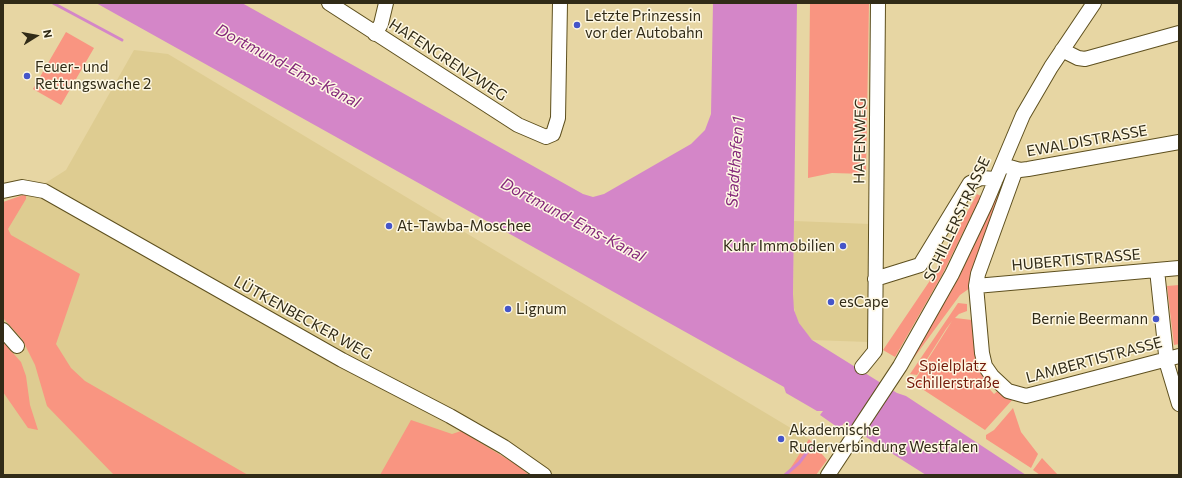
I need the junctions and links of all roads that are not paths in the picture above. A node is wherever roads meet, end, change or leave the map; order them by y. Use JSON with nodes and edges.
{"nodes":[{"id":1,"x":329,"y":3,"type":"edge"},
{"id":2,"x":386,"y":3,"type":"edge"},
{"id":3,"x":560,"y":3,"type":"edge"},
{"id":4,"x":878,"y":3,"type":"edge"},
{"id":5,"x":1094,"y":3,"type":"edge"},
{"id":6,"x":1179,"y":33,"type":"edge"},
{"id":7,"x":375,"y":34,"type":"junction"},
{"id":8,"x":1062,"y":50,"type":"junction"},
{"id":9,"x":1179,"y":142,"type":"edge"},
{"id":10,"x":1002,"y":165,"type":"junction"},
{"id":11,"x":1016,"y":169,"type":"junction"},
{"id":12,"x":996,"y":179,"type":"junction"},
{"id":13,"x":3,"y":191,"type":"edge"},
{"id":14,"x":1179,"y":268,"type":"edge"},
{"id":15,"x":1157,"y":270,"type":"junction"},
{"id":16,"x":875,"y":279,"type":"junction"},
{"id":17,"x":976,"y":286,"type":"junction"},
{"id":18,"x":3,"y":330,"type":"edge"},
{"id":19,"x":17,"y":346,"type":"dead end"},
{"id":20,"x":1172,"y":357,"type":"edge"},
{"id":21,"x":862,"y":367,"type":"dead end"},
{"id":22,"x":1179,"y":404,"type":"edge"},
{"id":23,"x":832,"y":474,"type":"edge"},
{"id":24,"x":544,"y":475,"type":"edge"}],
"edges":[{"from":1,"to":7,"type":"street","name":"HAFENGRENZWEG"},
{"from":2,"to":7,"type":"street"},
{"from":3,"to":7,"type":"street","name":"HAFENGRENZWEG"},
{"from":4,"to":16,"type":"street","name":"HAFENWEG"},
{"from":5,"to":8,"type":"street","name":"SCHILLERSTRASSE"},
{"from":6,"to":8,"type":"street"},
{"from":8,"to":10,"type":"street","name":"SCHILLERSTRASSE"},
{"from":9,"to":11,"type":"street","name":"EWALDISTRASSE"},
{"from":10,"to":11,"type":"street","name":"EWALDISTRASSE"},
{"from":10,"to":12,"type":"street","name":"SCHILLERSTRASSE"},
{"from":11,"to":17,"type":"street"},
{"from":12,"to":16,"type":"street"},
{"from":12,"to":23,"type":"street","name":"SCHILLERSTRASSE"},
{"from":13,"to":24,"type":"street","name":"LÜTKENBECKER WEG"},
{"from":14,"to":15,"type":"street","name":"HUBERTISTRASSE"},
{"from":15,"to":17,"type":"street","name":"HUBERTISTRASSE"},
{"from":15,"to":20,"type":"street"},
{"from":16,"to":21,"type":"street","name":"HAFENWEG"},
{"from":17,"to":20,"type":"street","name":"LAMBERTISTRASSE"},
{"from":18,"to":19,"type":"street"},
{"from":20,"to":22,"type":"street"}]}
